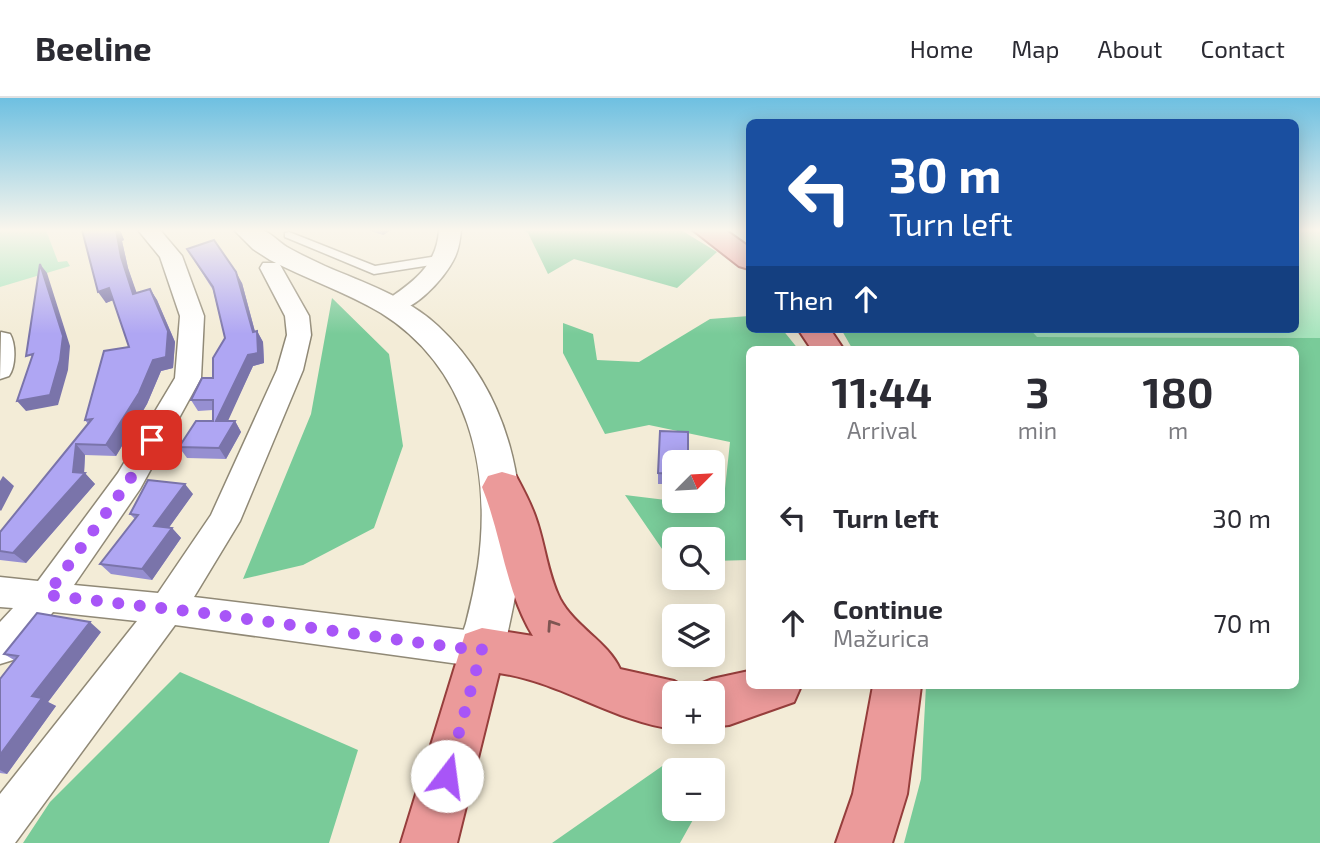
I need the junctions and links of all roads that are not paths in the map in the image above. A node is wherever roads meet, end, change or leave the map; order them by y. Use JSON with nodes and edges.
{"nodes":[{"id":1,"x":174,"y":265,"type":"edge"},
{"id":2,"x":302,"y":265,"type":"edge"},
{"id":3,"x":361,"y":265,"type":"edge"},
{"id":4,"x":407,"y":265,"type":"edge"},
{"id":5,"x":440,"y":265,"type":"edge"},
{"id":6,"x":271,"y":268,"type":"dead end"},
{"id":7,"x":392,"y":307,"type":"junction"},
{"id":8,"x":1,"y":340,"type":"edge"},
{"id":9,"x":0,"y":370,"type":"edge"},
{"id":10,"x":502,"y":487,"type":"junction"},
{"id":11,"x":0,"y":592,"type":"edge"},
{"id":12,"x":47,"y":595,"type":"junction"},
{"id":13,"x":167,"y":608,"type":"junction"},
{"id":14,"x":0,"y":648,"type":"edge"},
{"id":15,"x":482,"y":649,"type":"junction"},
{"id":16,"x":767,"y":689,"type":"edge"},
{"id":17,"x":897,"y":689,"type":"edge"},
{"id":18,"x":616,"y":692,"type":"junction"},
{"id":19,"x":725,"y":701,"type":"edge"},
{"id":20,"x":662,"y":704,"type":"edge"},
{"id":21,"x":0,"y":828,"type":"edge"},
{"id":22,"x":429,"y":843,"type":"edge"},
{"id":23,"x":864,"y":843,"type":"edge"}],
"edges":[{"from":1,"to":12,"type":"street"},
{"from":2,"to":7,"type":"street"},
{"from":3,"to":4,"type":"lane"},
{"from":5,"to":7,"type":"street"},
{"from":6,"to":13,"type":"street"},
{"from":7,"to":10,"type":"street"},
{"from":8,"to":9,"type":"street"},
{"from":10,"to":15,"type":"street"},
{"from":18,"to":10,"type":"main road","one_way":true},
{"from":11,"to":12,"type":"street"},
{"from":12,"to":13,"type":"street"},
{"from":12,"to":14,"type":"street"},
{"from":13,"to":15,"type":"street"},
{"from":13,"to":21,"type":"street"},
{"from":15,"to":18,"type":"main road"},
{"from":15,"to":22,"type":"main road"},
{"from":16,"to":19,"type":"main road"},
{"from":17,"to":23,"type":"main road"},
{"from":18,"to":20,"type":"main road"}]}
